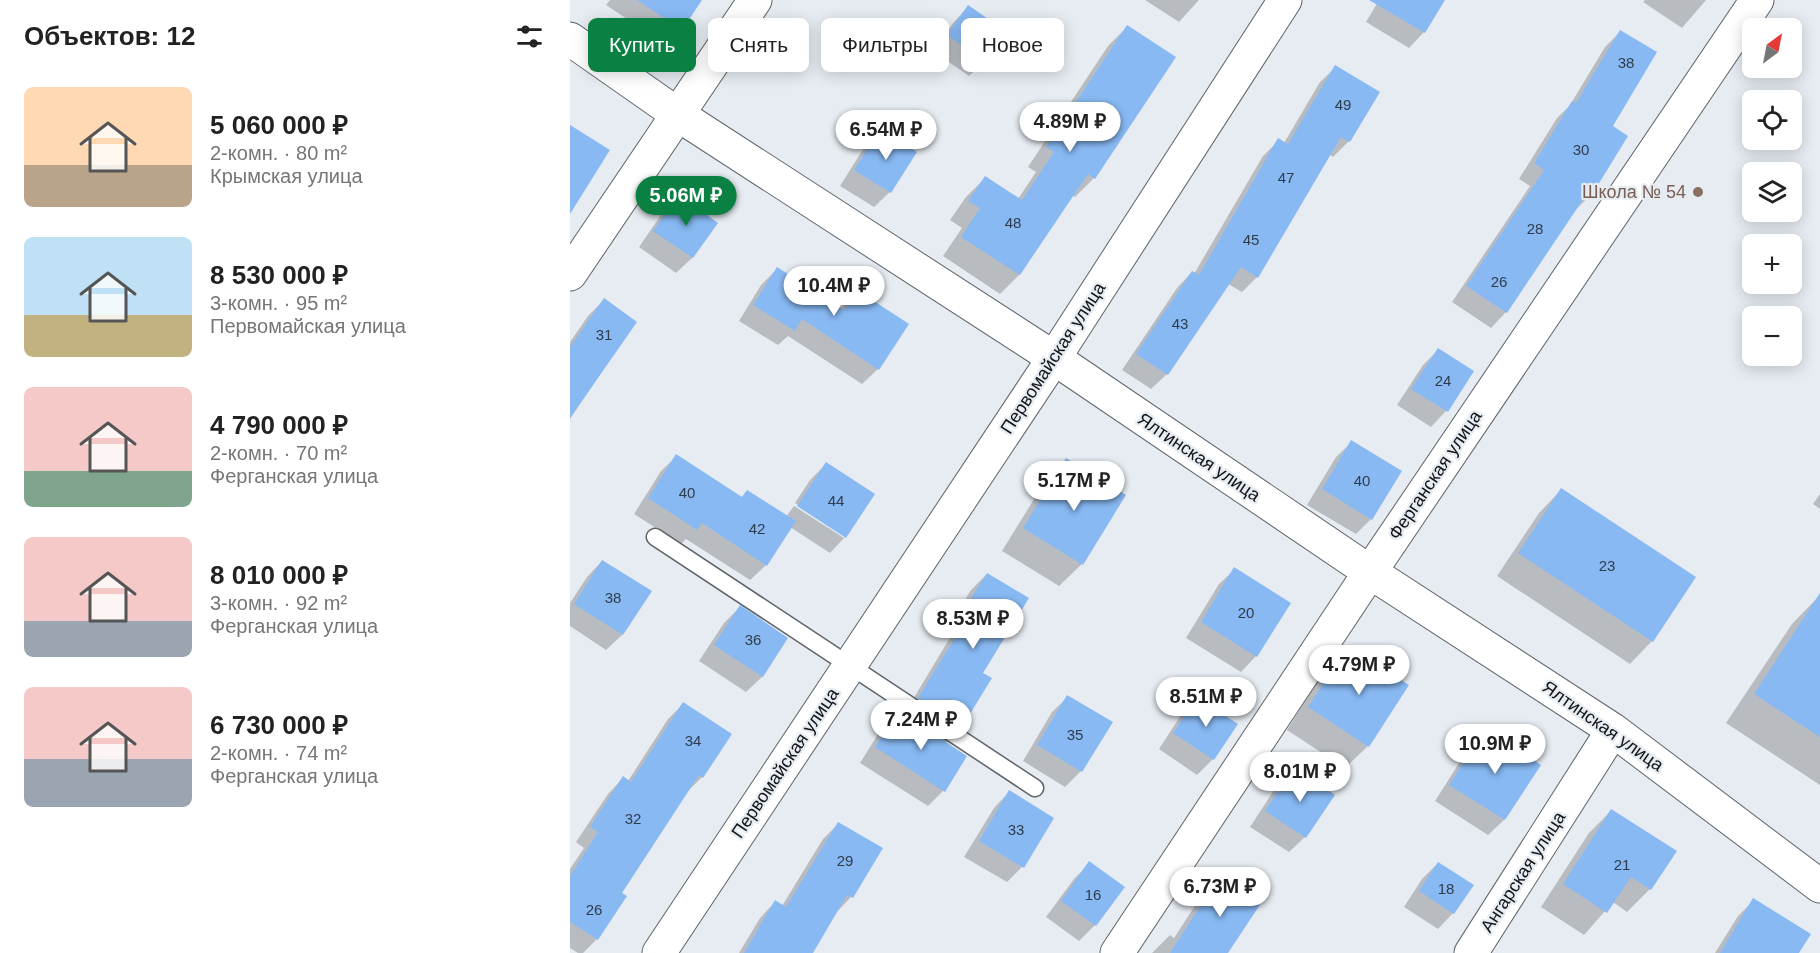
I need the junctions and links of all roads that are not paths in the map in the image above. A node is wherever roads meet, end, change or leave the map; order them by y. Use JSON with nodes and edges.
{"nodes":[{"id":1,"x":755,"y":0,"type":"edge"},
{"id":2,"x":1285,"y":0,"type":"edge"},
{"id":3,"x":1757,"y":0,"type":"edge"},
{"id":4,"x":570,"y":39,"type":"edge"},
{"id":5,"x":677,"y":114,"type":"junction"},
{"id":6,"x":570,"y":274,"type":"edge"},
{"id":7,"x":1054,"y":358,"type":"junction"},
{"id":8,"x":655,"y":537,"type":"dead end"},
{"id":9,"x":1370,"y":572,"type":"junction"},
{"id":10,"x":850,"y":666,"type":"junction"},
{"id":11,"x":1613,"y":730,"type":"junction"},
{"id":12,"x":1035,"y":788,"type":"dead end"},
{"id":13,"x":1820,"y":886,"type":"edge"},
{"id":14,"x":659,"y":953,"type":"edge"},
{"id":15,"x":1117,"y":953,"type":"edge"},
{"id":16,"x":1470,"y":953,"type":"edge"}],
"edges":[{"from":1,"to":5,"type":"street"},
{"from":2,"to":7,"type":"street","name":"Первомайская улица"},
{"from":3,"to":9,"type":"street","name":"Ферганская улица"},
{"from":4,"to":5,"type":"street","name":"Ялтинская улица"},
{"from":5,"to":6,"type":"street"},
{"from":5,"to":7,"type":"street","name":"Ялтинская улица"},
{"from":7,"to":9,"type":"street","name":"Ялтинская улица"},
{"from":7,"to":10,"type":"street","name":"Первомайская улица"},
{"from":8,"to":10,"type":"lane"},
{"from":9,"to":11,"type":"street","name":"Ялтинская улица"},
{"from":9,"to":15,"type":"street","name":"Ферганская улица"},
{"from":10,"to":12,"type":"lane"},
{"from":10,"to":14,"type":"street","name":"Первомайская улица"},
{"from":11,"to":13,"type":"street","name":"Ялтинская улица"},
{"from":11,"to":16,"type":"street","name":"Ангарская улица"}]}
